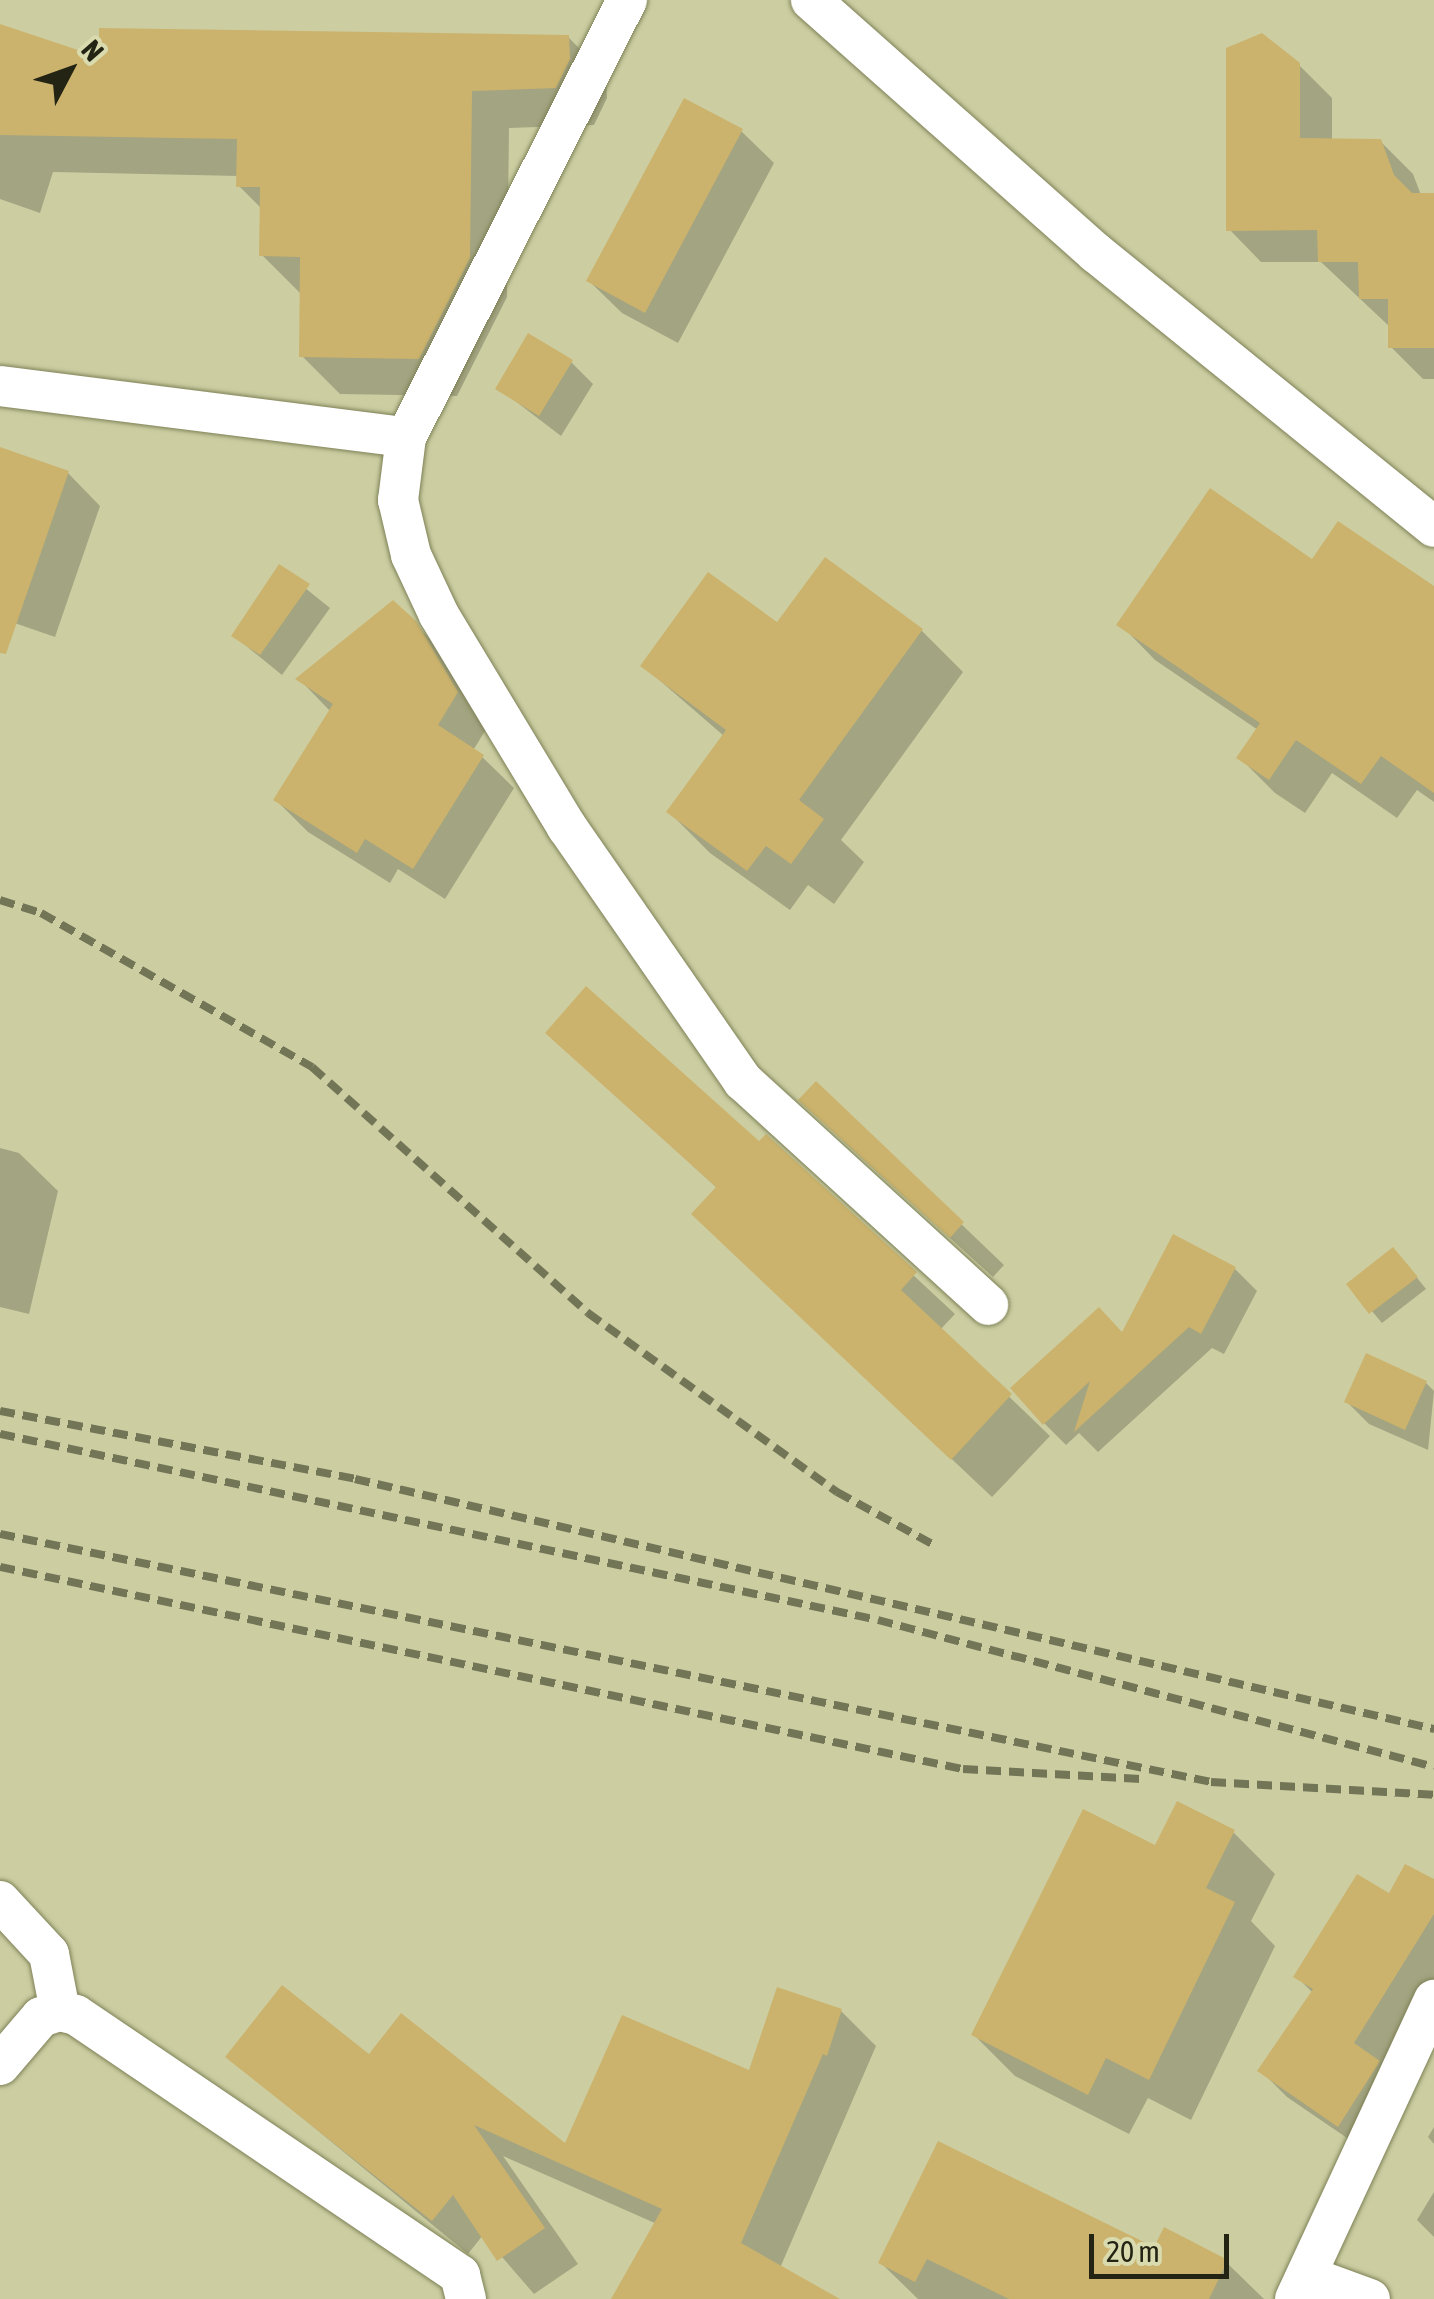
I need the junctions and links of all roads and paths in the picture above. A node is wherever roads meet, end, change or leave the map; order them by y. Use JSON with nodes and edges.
{"nodes":[{"id":1,"x":627,"y":0,"type":"edge"},
{"id":2,"x":812,"y":0,"type":"edge"},
{"id":3,"x":0,"y":386,"type":"edge"},
{"id":4,"x":406,"y":437,"type":"junction"},
{"id":5,"x":1434,"y":527,"type":"edge"},
{"id":6,"x":988,"y":1305,"type":"dead end"},
{"id":7,"x":0,"y":1901,"type":"edge"},
{"id":8,"x":1434,"y":2000,"type":"edge"},
{"id":9,"x":60,"y":2010,"type":"junction"},
{"id":10,"x":0,"y":2064,"type":"edge"},
{"id":11,"x":1301,"y":2287,"type":"edge"},
{"id":12,"x":466,"y":2299,"type":"edge"},
{"id":13,"x":1370,"y":2299,"type":"edge"}],
"edges":[{"from":1,"to":4,"type":"street"},
{"from":2,"to":5,"type":"street"},
{"from":3,"to":4,"type":"street"},
{"from":4,"to":6,"type":"street"},
{"from":7,"to":9,"type":"street"},
{"from":8,"to":11,"type":"street"},
{"from":9,"to":10,"type":"street"},
{"from":9,"to":12,"type":"street"},
{"from":11,"to":13,"type":"street"}]}
